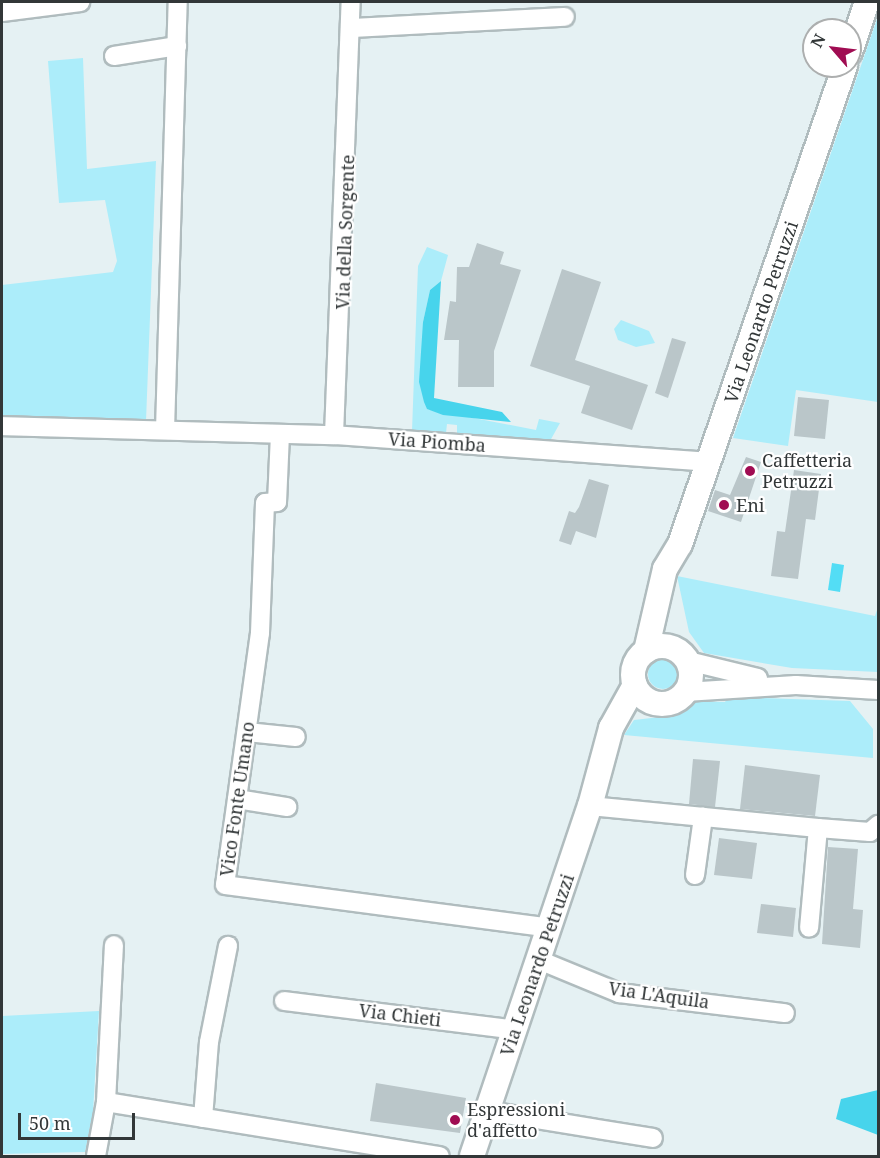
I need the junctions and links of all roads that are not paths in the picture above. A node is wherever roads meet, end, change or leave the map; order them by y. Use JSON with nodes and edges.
{"nodes":[{"id":1,"x":80,"y":2,"type":"edge"},
{"id":2,"x":178,"y":2,"type":"edge"},
{"id":3,"x":351,"y":2,"type":"edge"},
{"id":4,"x":867,"y":2,"type":"edge"},
{"id":5,"x":2,"y":12,"type":"edge"},
{"id":6,"x":565,"y":17,"type":"dead end"},
{"id":7,"x":862,"y":18,"type":"edge"},
{"id":8,"x":352,"y":28,"type":"junction"},
{"id":9,"x":177,"y":46,"type":"junction"},
{"id":10,"x":114,"y":56,"type":"dead end"},
{"id":11,"x":841,"y":78,"type":"edge"},
{"id":12,"x":2,"y":426,"type":"edge"},
{"id":13,"x":165,"y":430,"type":"junction"},
{"id":14,"x":280,"y":434,"type":"junction"},
{"id":15,"x":334,"y":435,"type":"junction"},
{"id":16,"x":709,"y":462,"type":"junction"},
{"id":17,"x":675,"y":558,"type":"junction"},
{"id":18,"x":646,"y":651,"type":"junction"},
{"id":19,"x":682,"y":656,"type":"junction"},
{"id":20,"x":635,"y":685,"type":"junction"},
{"id":21,"x":796,"y":685,"type":"junction"},
{"id":22,"x":879,"y":690,"type":"edge"},
{"id":23,"x":685,"y":692,"type":"junction"},
{"id":24,"x":652,"y":702,"type":"junction"},
{"id":25,"x":247,"y":732,"type":"junction"},
{"id":26,"x":296,"y":737,"type":"dead end"},
{"id":27,"x":599,"y":774,"type":"junction"},
{"id":28,"x":237,"y":799,"type":"junction"},
{"id":29,"x":590,"y":806,"type":"junction"},
{"id":30,"x":287,"y":807,"type":"dead end"},
{"id":31,"x":703,"y":817,"type":"junction"},
{"id":32,"x":879,"y":825,"type":"edge"},
{"id":33,"x":818,"y":828,"type":"junction"},
{"id":34,"x":695,"y":875,"type":"dead end"},
{"id":35,"x":550,"y":928,"type":"junction"},
{"id":36,"x":809,"y":928,"type":"dead end"},
{"id":37,"x":114,"y":945,"type":"dead end"},
{"id":38,"x":228,"y":946,"type":"dead end"},
{"id":39,"x":539,"y":960,"type":"junction"},
{"id":40,"x":284,"y":1001,"type":"dead end"},
{"id":41,"x":785,"y":1013,"type":"dead end"},
{"id":42,"x":516,"y":1030,"type":"junction"},
{"id":43,"x":106,"y":1102,"type":"junction"},
{"id":44,"x":488,"y":1111,"type":"junction"},
{"id":45,"x":203,"y":1118,"type":"junction"},
{"id":46,"x":653,"y":1138,"type":"dead end"},
{"id":47,"x":96,"y":1156,"type":"edge"},
{"id":48,"x":440,"y":1156,"type":"edge"},
{"id":49,"x":472,"y":1156,"type":"edge"}],
"edges":[{"from":1,"to":5,"type":"street"},
{"from":2,"to":9,"type":"street"},
{"from":3,"to":8,"type":"street","name":"Via della Sorgente"},
{"from":4,"to":7,"type":"main road"},
{"from":6,"to":8,"type":"street"},
{"from":8,"to":15,"type":"street","name":"Via della Sorgente"},
{"from":9,"to":10,"type":"street"},
{"from":9,"to":13,"type":"street"},
{"from":11,"to":16,"type":"main road","name":"Via Leonardo Petruzzi"},
{"from":12,"to":13,"type":"street","name":"Via Piomba"},
{"from":13,"to":14,"type":"street","name":"Via Piomba"},
{"from":14,"to":15,"type":"street","name":"Via Piomba"},
{"from":14,"to":25,"type":"street","name":"Vico Fonte Umano"},
{"from":15,"to":16,"type":"street","name":"Via Piomba"},
{"from":16,"to":17,"type":"main road","name":"Via Leonardo Petruzzi"},
{"from":17,"to":18,"type":"main road","name":"Via Leonardo Petruzzi"},
{"from":17,"to":19,"type":"main road","name":"Via Leonardo Petruzzi"},
{"from":18,"to":19,"type":"main road"},
{"from":18,"to":20,"type":"main road"},
{"from":19,"to":21,"type":"street"},
{"from":19,"to":23,"type":"main road"},
{"from":20,"to":24,"type":"main road"},
{"from":20,"to":27,"type":"main road","name":"Via Leonardo Petruzzi"},
{"from":21,"to":22,"type":"street"},
{"from":21,"to":23,"type":"street"},
{"from":23,"to":24,"type":"main road"},
{"from":24,"to":27,"type":"main road","name":"Via Leonardo Petruzzi"},
{"from":25,"to":26,"type":"street"},
{"from":25,"to":28,"type":"street","name":"Vico Fonte Umano"},
{"from":27,"to":29,"type":"main road","name":"Via Leonardo Petruzzi"},
{"from":28,"to":30,"type":"street"},
{"from":28,"to":35,"type":"street","name":"Vico Fonte Umano"},
{"from":29,"to":31,"type":"street"},
{"from":29,"to":35,"type":"main road","name":"Via Leonardo Petruzzi"},
{"from":31,"to":33,"type":"street"},
{"from":31,"to":34,"type":"street"},
{"from":32,"to":33,"type":"street"},
{"from":33,"to":36,"type":"street"},
{"from":35,"to":39,"type":"main road","name":"Via Leonardo Petruzzi"},
{"from":37,"to":43,"type":"street"},
{"from":38,"to":45,"type":"street"},
{"from":39,"to":41,"type":"street","name":"Via L'Aquila"},
{"from":39,"to":42,"type":"main road","name":"Via Leonardo Petruzzi"},
{"from":40,"to":42,"type":"street","name":"Via Chieti"},
{"from":42,"to":44,"type":"main road","name":"Via Leonardo Petruzzi"},
{"from":43,"to":45,"type":"street"},
{"from":43,"to":47,"type":"street"},
{"from":44,"to":46,"type":"street"},
{"from":44,"to":49,"type":"main road","name":"Via Leonardo Petruzzi"},
{"from":45,"to":48,"type":"street"}]}
